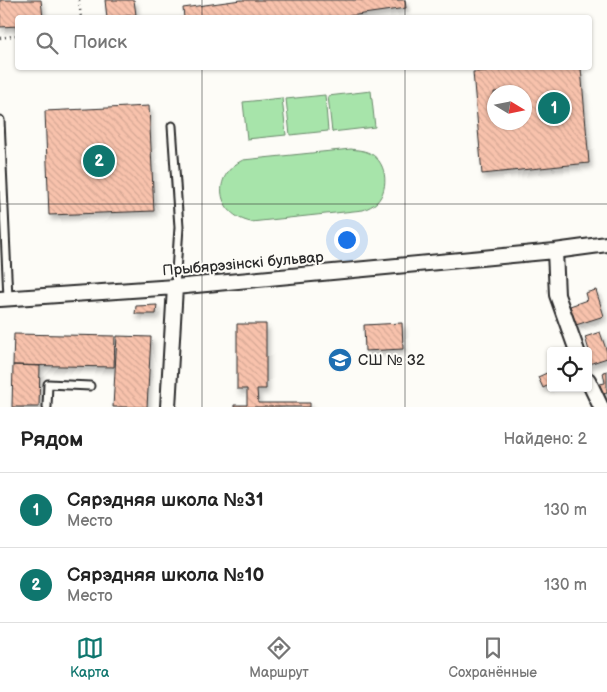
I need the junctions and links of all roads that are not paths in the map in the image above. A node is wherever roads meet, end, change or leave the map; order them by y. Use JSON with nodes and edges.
{"nodes":[{"id":1,"x":0,"y":120,"type":"edge"},
{"id":2,"x":172,"y":126,"type":"dead end"},
{"id":3,"x":607,"y":244,"type":"edge"},
{"id":4,"x":555,"y":252,"type":"junction"},
{"id":5,"x":175,"y":287,"type":"junction"},
{"id":6,"x":4,"y":299,"type":"edge"},
{"id":7,"x":576,"y":347,"type":"edge"},
{"id":8,"x":90,"y":386,"type":"dead end"},
{"id":9,"x":592,"y":388,"type":"edge"},
{"id":10,"x":46,"y":407,"type":"edge"},
{"id":11,"x":168,"y":407,"type":"edge"},
{"id":12,"x":602,"y":407,"type":"edge"}],
"edges":[{"from":1,"to":6,"type":"lane"},
{"from":2,"to":5,"type":"lane"},
{"from":3,"to":4,"type":"street","name":"Прыбярэзінскі бульвар"},
{"from":4,"to":5,"type":"street","name":"Прыбярэзінскі бульвар"},
{"from":4,"to":7,"type":"street"},
{"from":5,"to":6,"type":"street","name":"Прыбярэзінскі бульвар"},
{"from":5,"to":11,"type":"street"},
{"from":8,"to":10,"type":"lane"},
{"from":9,"to":12,"type":"street"}]}
